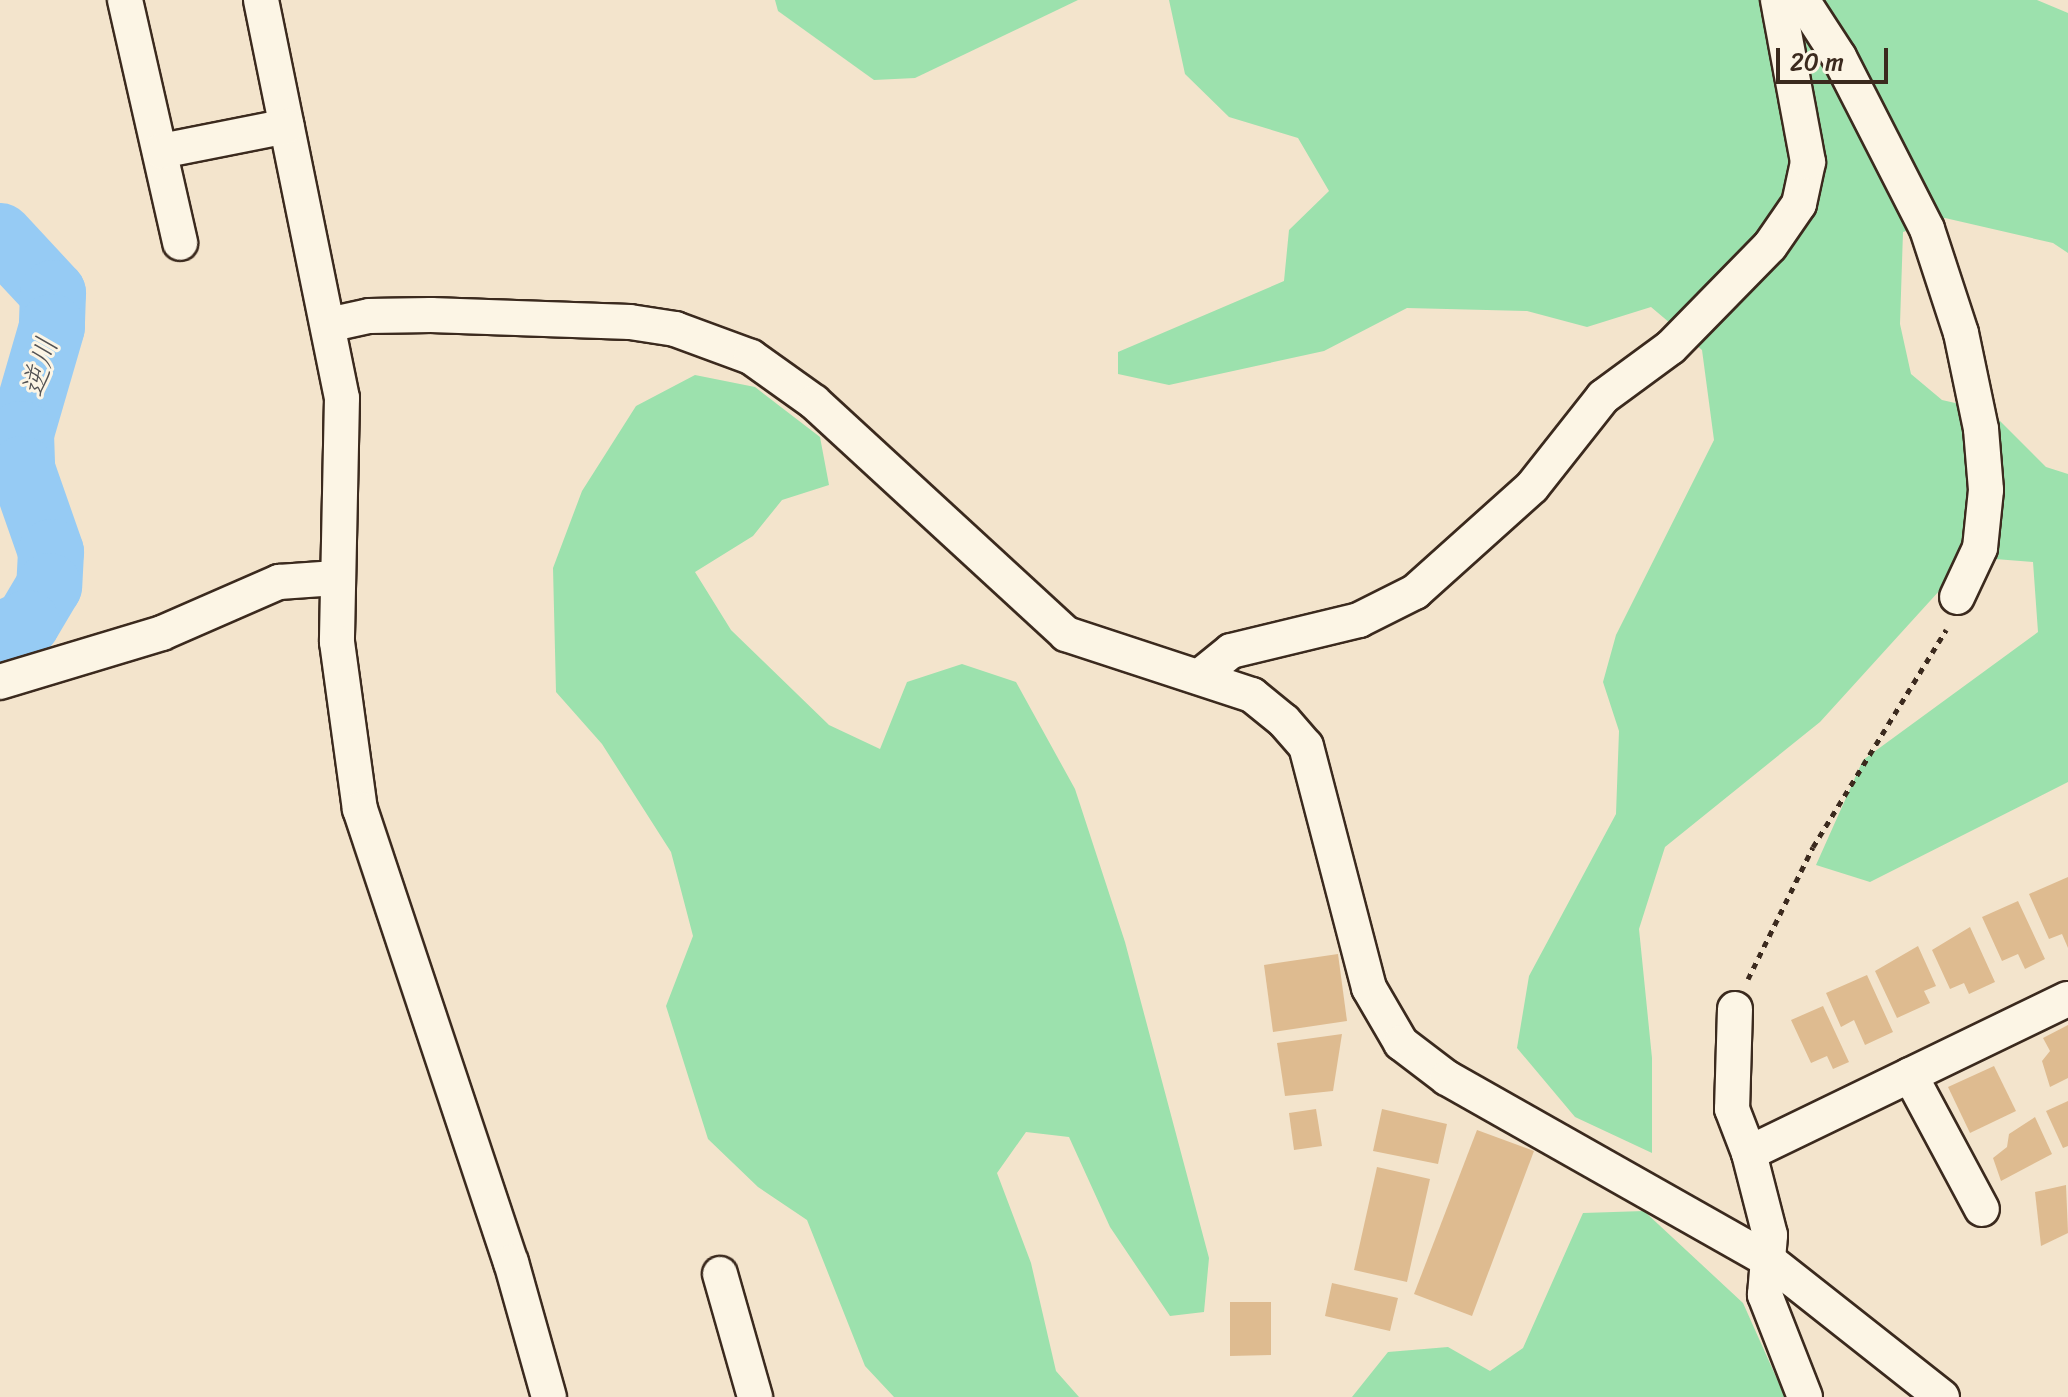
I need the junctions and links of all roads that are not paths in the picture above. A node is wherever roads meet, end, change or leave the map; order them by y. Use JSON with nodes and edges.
{"nodes":[{"id":1,"x":125,"y":0,"type":"edge"},
{"id":2,"x":261,"y":0,"type":"edge"},
{"id":3,"x":1778,"y":0,"type":"edge"},
{"id":4,"x":1802,"y":0,"type":"edge"},
{"id":5,"x":287,"y":126,"type":"junction"},
{"id":6,"x":161,"y":151,"type":"junction"},
{"id":7,"x":180,"y":243,"type":"dead end"},
{"id":8,"x":328,"y":325,"type":"junction"},
{"id":9,"x":336,"y":578,"type":"junction"},
{"id":10,"x":1957,"y":597,"type":"road end"},
{"id":11,"x":1199,"y":677,"type":"junction"},
{"id":12,"x":0,"y":682,"type":"edge"},
{"id":13,"x":2068,"y":999,"type":"edge"},
{"id":14,"x":1735,"y":1009,"type":"road end"},
{"id":15,"x":1910,"y":1075,"type":"junction"},
{"id":16,"x":1749,"y":1153,"type":"junction"},
{"id":17,"x":1982,"y":1209,"type":"dead end"},
{"id":18,"x":1767,"y":1259,"type":"junction"},
{"id":19,"x":720,"y":1274,"type":"dead end"},
{"id":20,"x":549,"y":1397,"type":"edge"},
{"id":21,"x":755,"y":1397,"type":"edge"},
{"id":22,"x":1805,"y":1397,"type":"edge"},
{"id":23,"x":1942,"y":1397,"type":"edge"}],
"edges":[{"from":1,"to":6,"type":"street"},
{"from":2,"to":5,"type":"street"},
{"from":3,"to":11,"type":"street"},
{"from":4,"to":10,"type":"street"},
{"from":5,"to":6,"type":"street"},
{"from":5,"to":8,"type":"street"},
{"from":6,"to":7,"type":"street"},
{"from":8,"to":9,"type":"street"},
{"from":8,"to":11,"type":"street"},
{"from":9,"to":12,"type":"street"},
{"from":9,"to":20,"type":"street"},
{"from":11,"to":18,"type":"street"},
{"from":13,"to":15,"type":"street"},
{"from":14,"to":16,"type":"street"},
{"from":15,"to":16,"type":"street"},
{"from":15,"to":17,"type":"street"},
{"from":16,"to":18,"type":"street"},
{"from":18,"to":22,"type":"street"},
{"from":18,"to":23,"type":"street"},
{"from":19,"to":21,"type":"street"}]}
